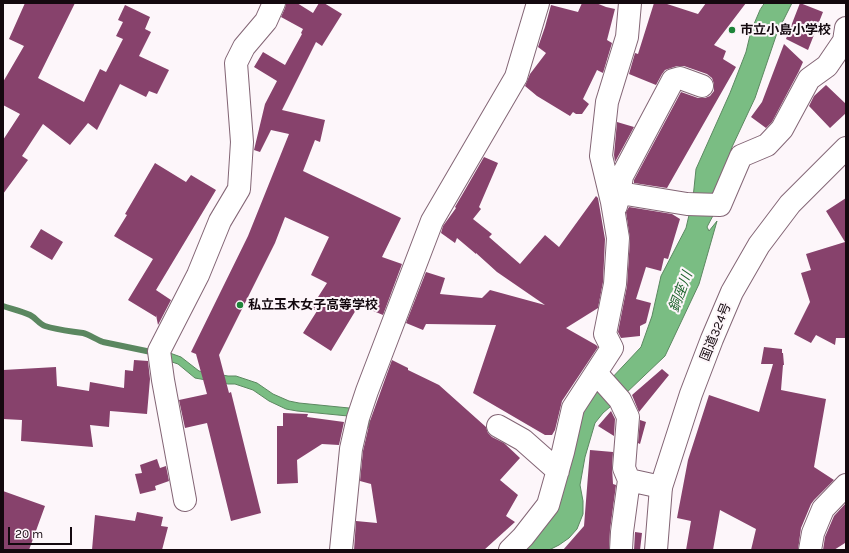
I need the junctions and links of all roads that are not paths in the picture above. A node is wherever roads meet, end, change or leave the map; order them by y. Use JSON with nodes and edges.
{"nodes":[{"id":1,"x":274,"y":3,"type":"edge"},
{"id":2,"x":538,"y":3,"type":"edge"},
{"id":3,"x":630,"y":3,"type":"edge"},
{"id":4,"x":846,"y":28,"type":"edge"},
{"id":5,"x":702,"y":86,"type":"dead end"},
{"id":6,"x":846,"y":148,"type":"edge"},
{"id":7,"x":620,"y":193,"type":"junction"},
{"id":8,"x":614,"y":213,"type":"junction"},
{"id":9,"x":596,"y":373,"type":"junction"},
{"id":10,"x":498,"y":426,"type":"dead end"},
{"id":11,"x":558,"y":471,"type":"junction"},
{"id":12,"x":629,"y":480,"type":"junction"},
{"id":13,"x":846,"y":486,"type":"edge"},
{"id":14,"x":661,"y":488,"type":"junction"},
{"id":15,"x":185,"y":500,"type":"dead end"},
{"id":16,"x":341,"y":550,"type":"edge"},
{"id":17,"x":510,"y":550,"type":"edge"},
{"id":18,"x":621,"y":550,"type":"edge"},
{"id":19,"x":656,"y":550,"type":"edge"},
{"id":20,"x":810,"y":550,"type":"edge"}],
"edges":[{"from":1,"to":15,"type":"main road"},
{"from":2,"to":16,"type":"main road"},
{"from":3,"to":8,"type":"main road"},
{"from":4,"to":7,"type":"main road"},
{"from":5,"to":7,"type":"main road"},
{"from":6,"to":14,"type":"main road","name":"国道324号"},
{"from":7,"to":8,"type":"main road"},
{"from":8,"to":9,"type":"main road"},
{"from":9,"to":11,"type":"main road"},
{"from":9,"to":12,"type":"main road"},
{"from":10,"to":11,"type":"main road"},
{"from":11,"to":17,"type":"main road"},
{"from":12,"to":14,"type":"main road"},
{"from":12,"to":18,"type":"main road"},
{"from":13,"to":20,"type":"main road"},
{"from":14,"to":19,"type":"main road","name":"国道324号"}]}
